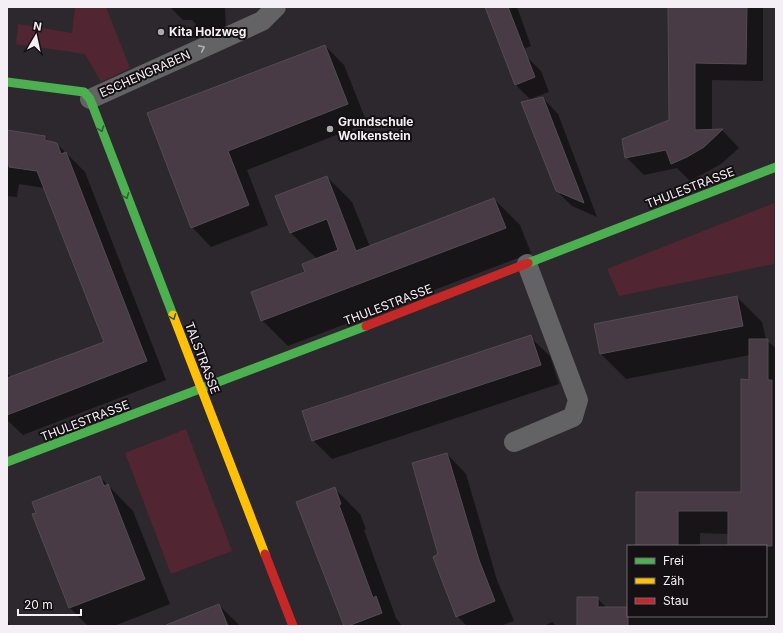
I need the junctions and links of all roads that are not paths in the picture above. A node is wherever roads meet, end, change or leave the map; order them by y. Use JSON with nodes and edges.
{"nodes":[{"id":1,"x":276,"y":7,"type":"edge"},
{"id":2,"x":7,"y":82,"type":"edge"},
{"id":3,"x":90,"y":99,"type":"junction"},
{"id":4,"x":776,"y":167,"type":"edge"},
{"id":5,"x":527,"y":264,"type":"junction"},
{"id":6,"x":202,"y":390,"type":"junction"},
{"id":7,"x":514,"y":442,"type":"dead end"},
{"id":8,"x":7,"y":462,"type":"edge"},
{"id":9,"x":293,"y":626,"type":"edge"}],
"edges":[{"from":3,"to":1,"type":"street","name":"ESCHENGRABEN","one_way":true},
{"from":2,"to":3,"type":"street","name":"ESCHENGRABEN"},
{"from":3,"to":6,"type":"street","name":"TALSTRASSE","one_way":true},
{"from":4,"to":5,"type":"street","name":"THULESTRASSE"},
{"from":5,"to":6,"type":"street","name":"THULESTRASSE"},
{"from":5,"to":7,"type":"street"},
{"from":6,"to":8,"type":"street","name":"THULESTRASSE"},
{"from":6,"to":9,"type":"street","name":"TALSTRASSE"}]}
